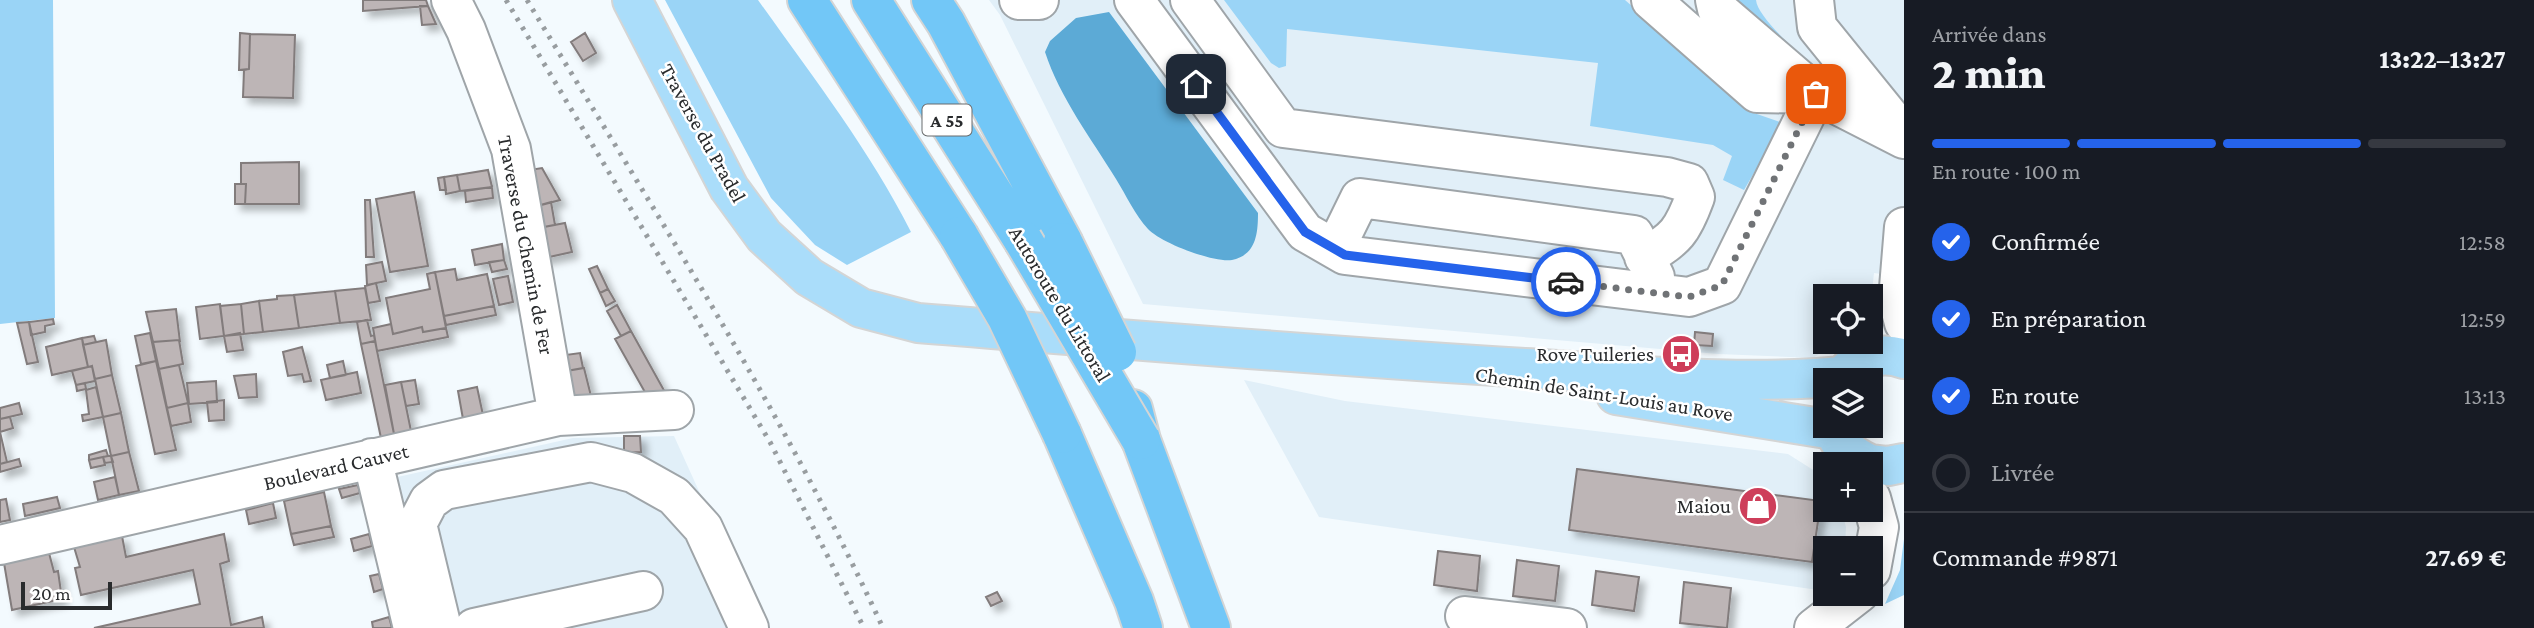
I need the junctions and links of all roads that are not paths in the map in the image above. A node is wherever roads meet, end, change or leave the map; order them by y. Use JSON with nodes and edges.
{"nodes":[{"id":1,"x":451,"y":0,"type":"edge"},
{"id":2,"x":632,"y":0,"type":"edge"},
{"id":3,"x":807,"y":0,"type":"edge"},
{"id":4,"x":871,"y":0,"type":"edge"},
{"id":5,"x":931,"y":0,"type":"edge"},
{"id":6,"x":1019,"y":0,"type":"edge"},
{"id":7,"x":1039,"y":0,"type":"edge"},
{"id":8,"x":1134,"y":0,"type":"edge"},
{"id":9,"x":1190,"y":0,"type":"edge"},
{"id":10,"x":1651,"y":0,"type":"edge"},
{"id":11,"x":1715,"y":0,"type":"edge"},
{"id":12,"x":1814,"y":0,"type":"edge"},
{"id":13,"x":1816,"y":94,"type":"junction"},
{"id":14,"x":1904,"y":136,"type":"edge"},
{"id":15,"x":1904,"y":227,"type":"edge"},
{"id":16,"x":1335,"y":249,"type":"junction"},
{"id":17,"x":1644,"y":257,"type":"junction"},
{"id":18,"x":1664,"y":294,"type":"junction"},
{"id":19,"x":1901,"y":311,"type":"edge"},
{"id":20,"x":1146,"y":342,"type":"joint"},
{"id":21,"x":1376,"y":359,"type":"junction"},
{"id":22,"x":1863,"y":368,"type":"edge"},
{"id":23,"x":1813,"y":377,"type":"edge"},
{"id":24,"x":674,"y":410,"type":"dead end"},
{"id":25,"x":558,"y":416,"type":"junction"},
{"id":26,"x":1141,"y":440,"type":"junction"},
{"id":27,"x":1853,"y":451,"type":"edge"},
{"id":28,"x":372,"y":458,"type":"junction"},
{"id":29,"x":1904,"y":465,"type":"edge"},
{"id":30,"x":1883,"y":502,"type":"edge"},
{"id":31,"x":0,"y":545,"type":"edge"},
{"id":32,"x":643,"y":591,"type":"dead end"},
{"id":33,"x":1845,"y":606,"type":"edge"},
{"id":34,"x":1465,"y":616,"type":"dead end"},
{"id":35,"x":1823,"y":626,"type":"edge"},
{"id":36,"x":413,"y":628,"type":"edge"},
{"id":37,"x":442,"y":628,"type":"edge"},
{"id":38,"x":474,"y":628,"type":"edge"},
{"id":39,"x":749,"y":628,"type":"edge"},
{"id":40,"x":1143,"y":628,"type":"edge"},
{"id":41,"x":1211,"y":628,"type":"edge"},
{"id":42,"x":1567,"y":628,"type":"edge"}],
"edges":[{"from":1,"to":25,"type":"street","name":"Traverse du Chemin de Fer"},
{"from":2,"to":20,"type":"main road","name":"Traverse du Pradel"},
{"from":3,"to":40,"type":"highway","number":"A 55","bridge":true},
{"from":4,"to":26,"type":"highway","name":"Autoroute du Littoral","number":"A 55","bridge":true},
{"from":5,"to":26,"type":"highway","bridge":true},
{"from":6,"to":7,"type":"street"},
{"from":8,"to":16,"type":"street"},
{"from":9,"to":17,"type":"street"},
{"from":10,"to":13,"type":"street"},
{"from":11,"to":13,"type":"street"},
{"from":12,"to":14,"type":"street"},
{"from":13,"to":14,"type":"street"},
{"from":13,"to":18,"type":"street"},
{"from":15,"to":19,"type":"street"},
{"from":16,"to":17,"type":"street"},
{"from":16,"to":18,"type":"street"},
{"from":17,"to":18,"type":"street"},
{"from":19,"to":22,"type":"street"},
{"from":20,"to":21,"type":"main road","name":"Chemin de Saint-Louis au Rove"},
{"from":21,"to":23,"type":"main road","name":"Chemin de Saint-Louis au Rove"},
{"from":21,"to":27,"type":"main road","name":"Chemin de Saint-Louis au Rove"},
{"from":24,"to":25,"type":"street","name":"Boulevard Cauvet"},
{"from":25,"to":28,"type":"street","name":"Boulevard Cauvet"},
{"from":26,"to":41,"type":"highway","name":"Autoroute du Littoral","number":"A 55"},
{"from":27,"to":29,"type":"main road","name":"Chemin de Saint-Louis au Rove"},
{"from":28,"to":31,"type":"street","name":"Boulevard Cauvet"},
{"from":28,"to":36,"type":"street"},
{"from":29,"to":30,"type":"street"},
{"from":32,"to":38,"type":"street"},
{"from":33,"to":35,"type":"street"},
{"from":34,"to":42,"type":"street"},
{"from":37,"to":39,"type":"street"}]}
